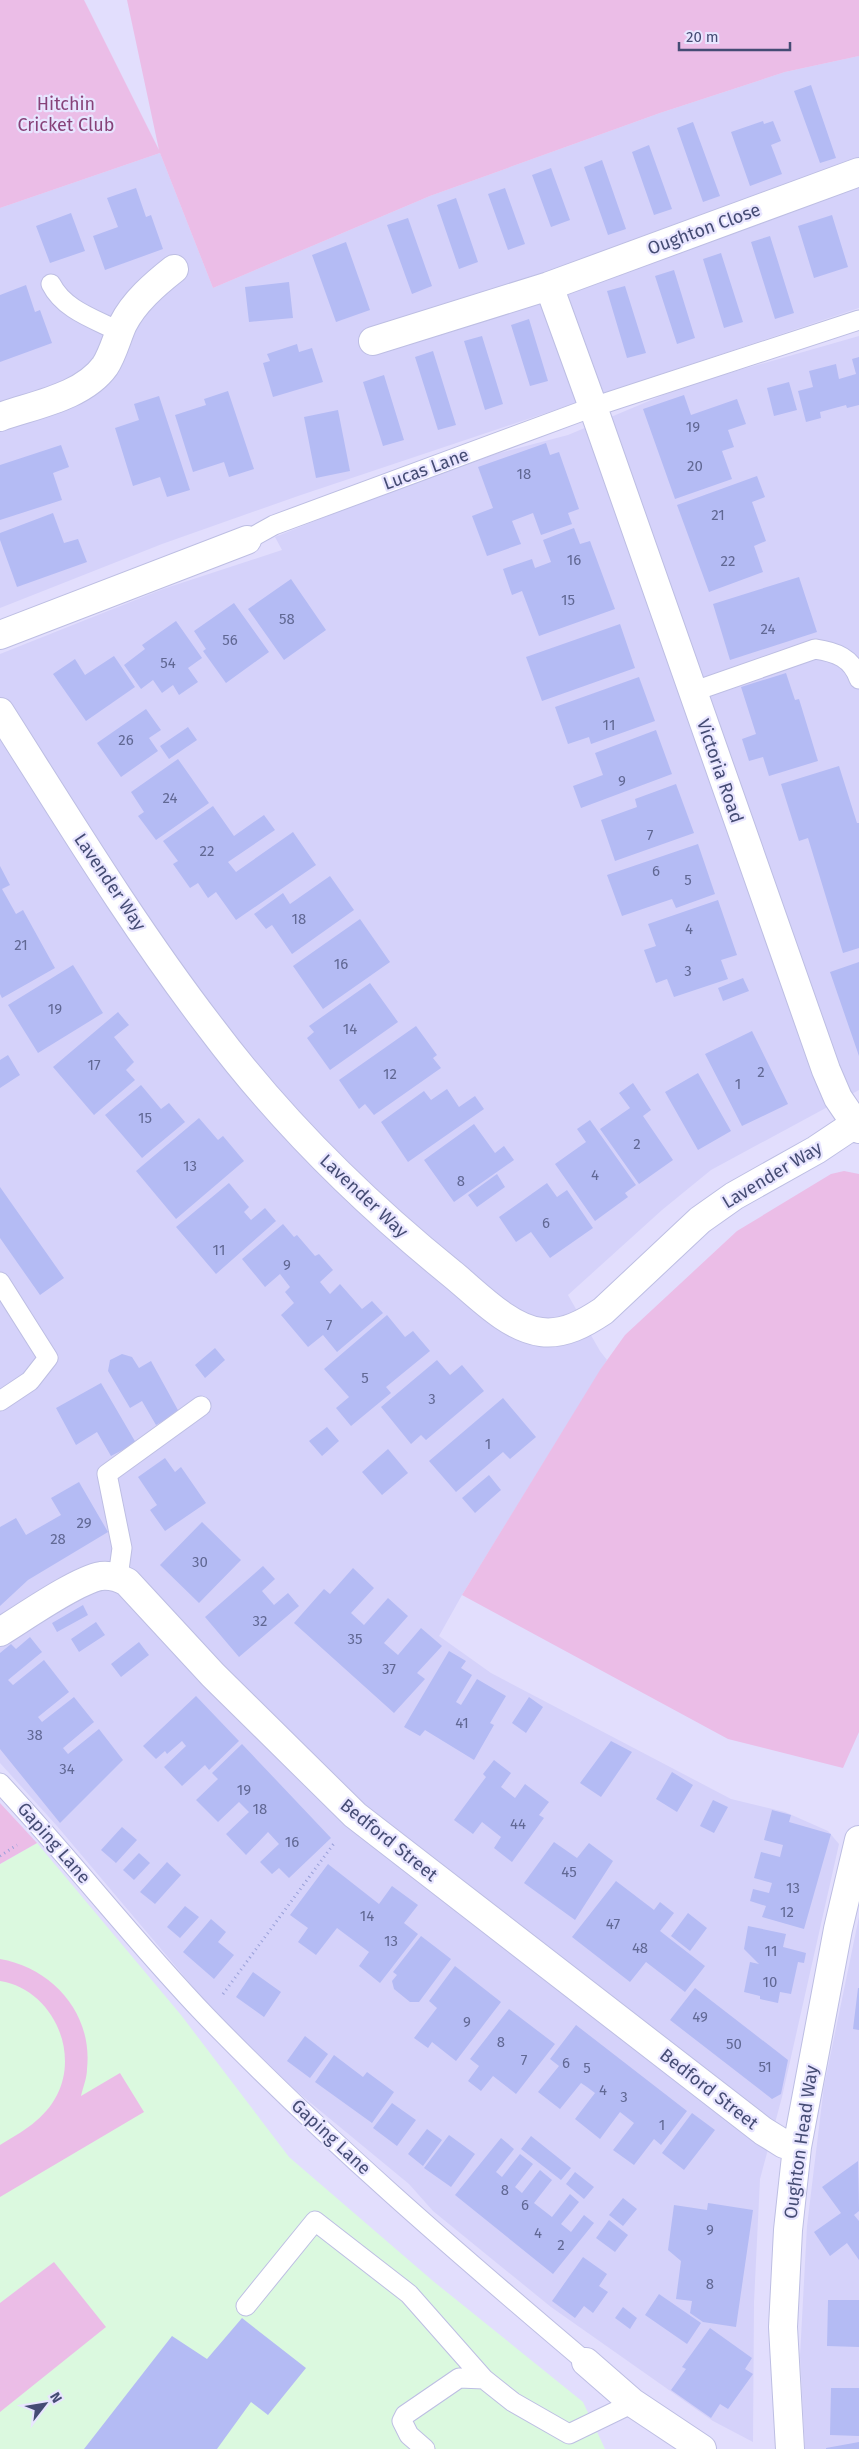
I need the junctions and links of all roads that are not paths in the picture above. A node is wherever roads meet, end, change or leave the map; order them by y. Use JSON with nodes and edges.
{"nodes":[{"id":1,"x":859,"y":172,"type":"edge"},
{"id":2,"x":174,"y":269,"type":"dead end"},
{"id":3,"x":52,"y":284,"type":"dead end"},
{"id":4,"x":548,"y":286,"type":"junction"},
{"id":5,"x":859,"y":320,"type":"edge"},
{"id":6,"x":120,"y":332,"type":"junction"},
{"id":7,"x":373,"y":341,"type":"dead end"},
{"id":8,"x":594,"y":406,"type":"junction"},
{"id":9,"x":0,"y":417,"type":"edge"},
{"id":10,"x":247,"y":540,"type":"joint"},
{"id":11,"x":0,"y":635,"type":"edge"},
{"id":12,"x":859,"y":679,"type":"edge"},
{"id":13,"x":692,"y":692,"type":"junction"},
{"id":14,"x":0,"y":712,"type":"edge"},
{"id":15,"x":857,"y":1127,"type":"edge"},
{"id":16,"x":0,"y":1282,"type":"edge"},
{"id":17,"x":0,"y":1401,"type":"edge"},
{"id":18,"x":201,"y":1406,"type":"dead end"},
{"id":19,"x":118,"y":1576,"type":"junction"},
{"id":20,"x":0,"y":1632,"type":"edge"},
{"id":21,"x":0,"y":1783,"type":"edge"},
{"id":22,"x":859,"y":1840,"type":"edge"},
{"id":23,"x":797,"y":2147,"type":"junction"},
{"id":24,"x":246,"y":2306,"type":"dead end"},
{"id":25,"x":586,"y":2362,"type":"joint"},
{"id":26,"x":484,"y":2379,"type":"junction"},
{"id":27,"x":633,"y":2403,"type":"junction"},
{"id":28,"x":566,"y":2442,"type":"edge"},
{"id":29,"x":425,"y":2449,"type":"edge"},
{"id":30,"x":702,"y":2449,"type":"edge"},
{"id":31,"x":790,"y":2449,"type":"edge"}],
"edges":[{"from":1,"to":4,"type":"street","name":"Oughton Close"},
{"from":2,"to":6,"type":"street"},
{"from":3,"to":6,"type":"lane"},
{"from":4,"to":7,"type":"street","name":"Oughton Close"},
{"from":4,"to":8,"type":"street"},
{"from":5,"to":8,"type":"lane","name":"Lucas Lane"},
{"from":6,"to":9,"type":"street"},
{"from":8,"to":10,"type":"lane","name":"Lucas Lane"},
{"from":8,"to":13,"type":"street","name":"Victoria Road"},
{"from":10,"to":11,"type":"street","name":"Lucas Lane"},
{"from":12,"to":13,"type":"lane"},
{"from":13,"to":15,"type":"street","name":"Victoria Road"},
{"from":14,"to":15,"type":"street","name":"Lavender Way"},
{"from":16,"to":17,"type":"lane"},
{"from":18,"to":19,"type":"lane"},
{"from":19,"to":20,"type":"street"},
{"from":19,"to":23,"type":"street","name":"Bedford Street"},
{"from":21,"to":25,"type":"lane","name":"Gaping Lane"},
{"from":22,"to":23,"type":"street","name":"Oughton Head Way"},
{"from":23,"to":31,"type":"street","name":"Oughton Head Way"},
{"from":24,"to":26,"type":"lane"},
{"from":25,"to":27,"type":"street","name":"Gaping Lane"},
{"from":26,"to":28,"type":"lane"},
{"from":26,"to":29,"type":"lane"},
{"from":27,"to":28,"type":"lane"},
{"from":27,"to":30,"type":"street","name":"Gaping Lane"}]}
